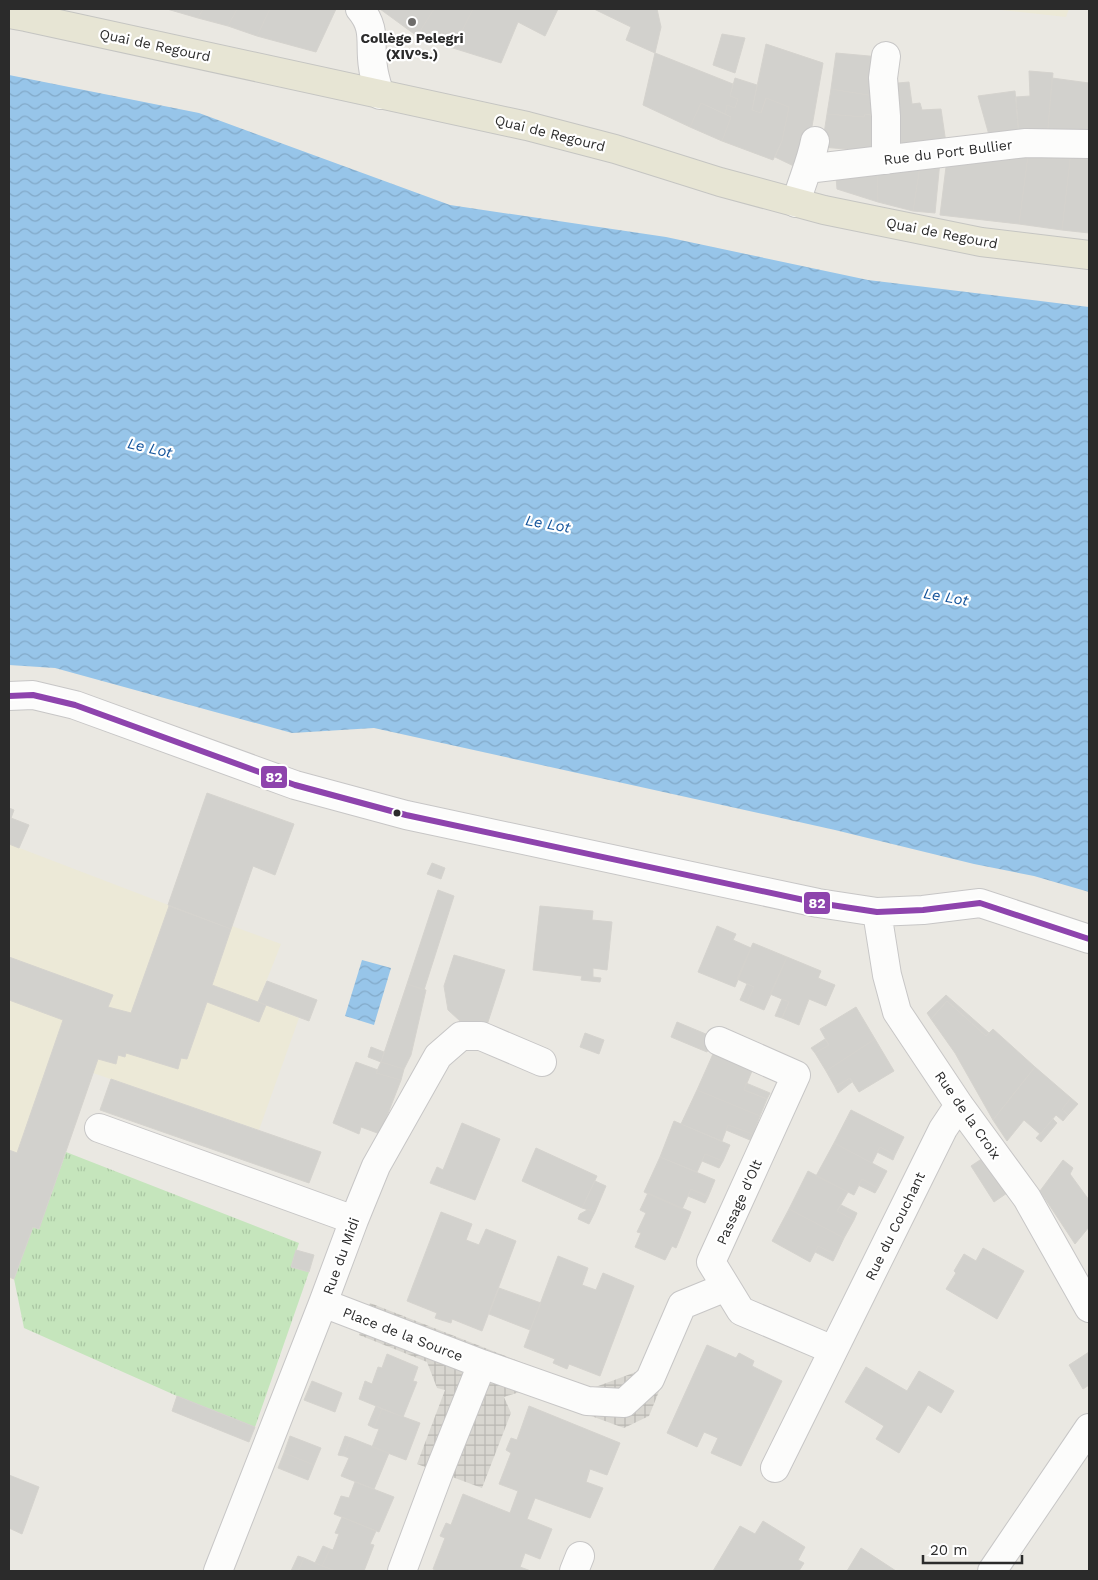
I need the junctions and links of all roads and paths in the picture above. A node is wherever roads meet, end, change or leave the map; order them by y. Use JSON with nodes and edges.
{"nodes":[{"id":1,"x":360,"y":9,"type":"edge"},
{"id":2,"x":9,"y":14,"type":"edge"},
{"id":3,"x":886,"y":56,"type":"dead end"},
{"id":4,"x":380,"y":94,"type":"junction"},
{"id":5,"x":815,"y":141,"type":"dead end"},
{"id":6,"x":1089,"y":144,"type":"edge"},
{"id":7,"x":886,"y":160,"type":"junction"},
{"id":8,"x":807,"y":169,"type":"junction"},
{"id":9,"x":796,"y":203,"type":"junction"},
{"id":10,"x":1089,"y":255,"type":"edge"},
{"id":11,"x":9,"y":696,"type":"edge"},
{"id":12,"x":877,"y":912,"type":"junction"},
{"id":13,"x":1089,"y":939,"type":"edge"},
{"id":14,"x":719,"y":1041,"type":"dead end"},
{"id":15,"x":542,"y":1062,"type":"dead end"},
{"id":16,"x":959,"y":1105,"type":"junction"},
{"id":17,"x":99,"y":1128,"type":"dead end"},
{"id":18,"x":354,"y":1220,"type":"junction"},
{"id":19,"x":726,"y":1287,"type":"junction"},
{"id":20,"x":324,"y":1303,"type":"junction"},
{"id":21,"x":1089,"y":1308,"type":"edge"},
{"id":22,"x":833,"y":1350,"type":"junction"},
{"id":23,"x":482,"y":1364,"type":"junction"},
{"id":24,"x":1089,"y":1428,"type":"edge"},
{"id":25,"x":775,"y":1468,"type":"dead end"},
{"id":26,"x":218,"y":1571,"type":"edge"},
{"id":27,"x":402,"y":1571,"type":"edge"},
{"id":28,"x":992,"y":1571,"type":"edge"}],
"edges":[{"from":1,"to":4,"type":"street"},
{"from":2,"to":4,"type":"main road","name":"Quai de Regourd"},
{"from":3,"to":7,"type":"street"},
{"from":4,"to":9,"type":"main road","name":"Quai de Regourd"},
{"from":5,"to":8,"type":"street"},
{"from":6,"to":7,"type":"street","name":"Rue du Port Bullier"},
{"from":7,"to":8,"type":"street","name":"Rue du Port Bullier"},
{"from":8,"to":9,"type":"street"},
{"from":9,"to":10,"type":"main road","name":"Quai de Regourd"},
{"from":11,"to":12,"type":"street"},
{"from":12,"to":13,"type":"street"},
{"from":12,"to":16,"type":"street","name":"Rue de la Croix"},
{"from":14,"to":19,"type":"street","name":"Passage d'Olt"},
{"from":15,"to":18,"type":"street","name":"Rue du Midi"},
{"from":16,"to":21,"type":"street","name":"Rue de la Croix"},
{"from":16,"to":22,"type":"street","name":"Rue du Couchant"},
{"from":17,"to":18,"type":"street"},
{"from":18,"to":20,"type":"street","name":"Rue du Midi"},
{"from":19,"to":22,"type":"street"},
{"from":19,"to":23,"type":"street","name":"Place de la Source"},
{"from":20,"to":23,"type":"street","name":"Place de la Source"},
{"from":20,"to":26,"type":"street","name":"Rue du Midi"},
{"from":22,"to":25,"type":"street","name":"Rue du Couchant"},
{"from":23,"to":27,"type":"street"},
{"from":24,"to":28,"type":"street"}]}
